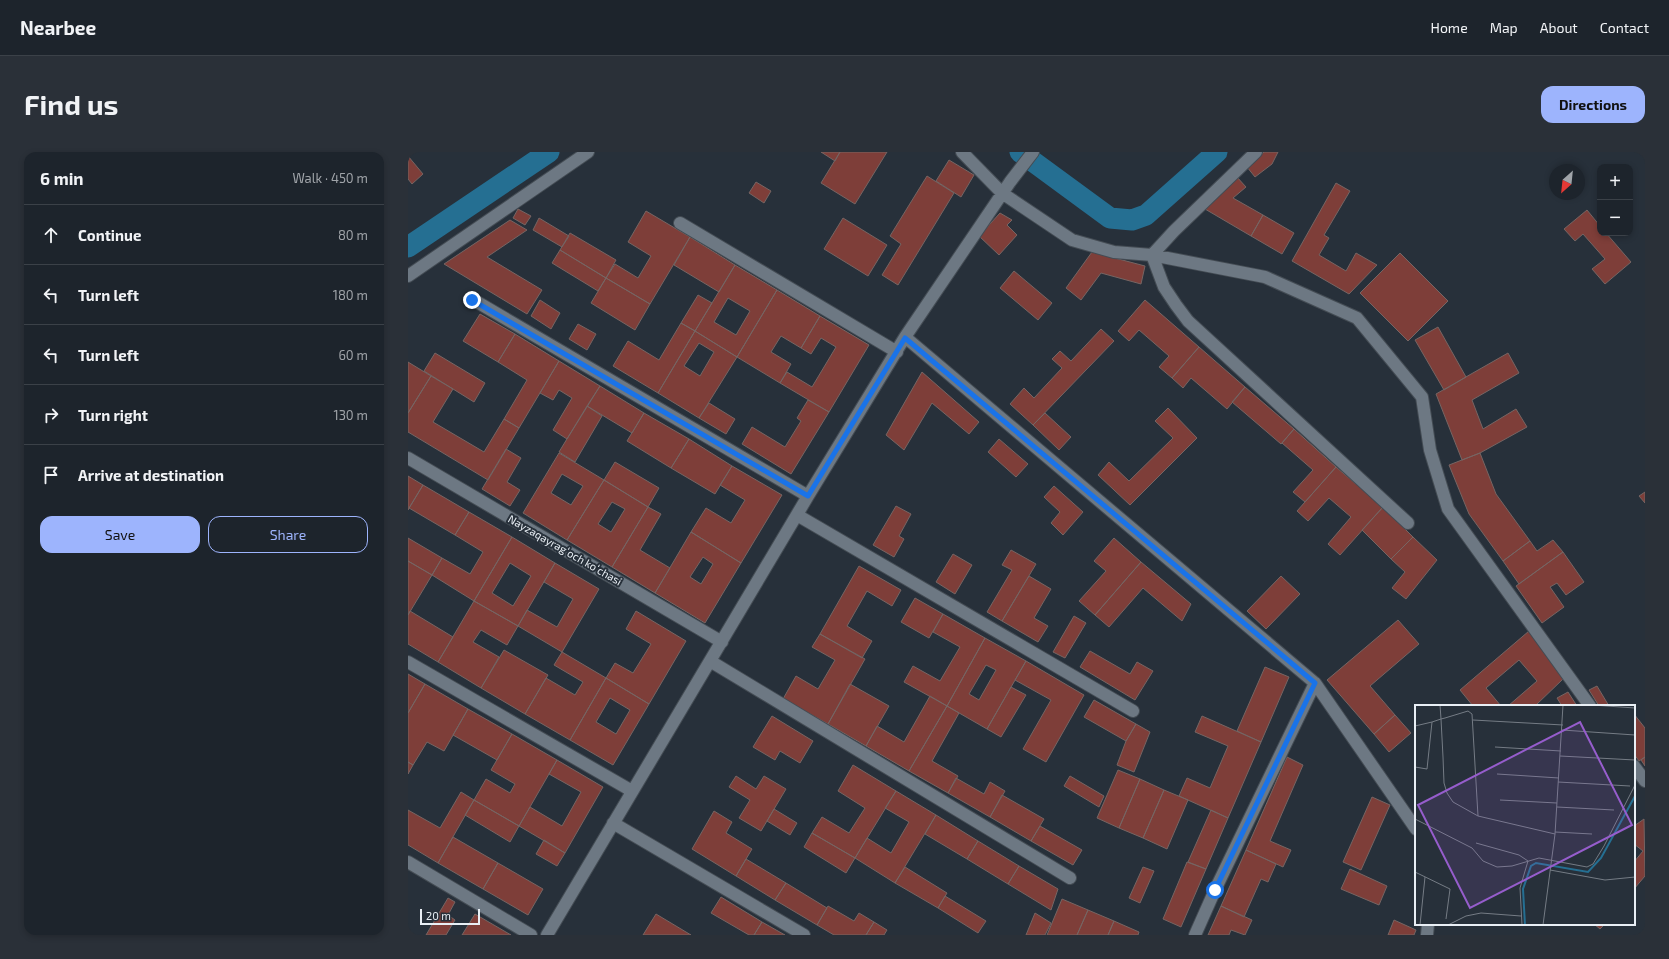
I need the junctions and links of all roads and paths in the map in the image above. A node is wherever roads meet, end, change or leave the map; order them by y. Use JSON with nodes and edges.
{"nodes":[{"id":1,"x":588,"y":152,"type":"edge"},
{"id":2,"x":962,"y":152,"type":"edge"},
{"id":3,"x":1033,"y":152,"type":"edge"},
{"id":4,"x":1256,"y":152,"type":"edge"},
{"id":5,"x":1002,"y":193,"type":"junction"},
{"id":6,"x":680,"y":222,"type":"dead end"},
{"id":7,"x":1152,"y":255,"type":"junction"},
{"id":8,"x":408,"y":276,"type":"edge"},
{"id":9,"x":472,"y":300,"type":"dead end"},
{"id":10,"x":905,"y":338,"type":"junction"},
{"id":11,"x":897,"y":352,"type":"junction"},
{"id":12,"x":408,"y":458,"type":"edge"},
{"id":13,"x":808,"y":496,"type":"junction"},
{"id":14,"x":797,"y":515,"type":"junction"},
{"id":15,"x":1408,"y":523,"type":"dead end"},
{"id":16,"x":722,"y":642,"type":"junction"},
{"id":17,"x":710,"y":661,"type":"junction"},
{"id":18,"x":408,"y":662,"type":"edge"},
{"id":19,"x":1315,"y":683,"type":"junction"},
{"id":20,"x":1589,"y":705,"type":"edge"},
{"id":21,"x":1133,"y":711,"type":"dead end"},
{"id":22,"x":1635,"y":767,"type":"edge"},
{"id":23,"x":1645,"y":781,"type":"edge"},
{"id":24,"x":632,"y":790,"type":"junction"},
{"id":25,"x":612,"y":823,"type":"junction"},
{"id":26,"x":1415,"y":828,"type":"edge"},
{"id":27,"x":408,"y":862,"type":"edge"},
{"id":28,"x":1070,"y":878,"type":"dead end"},
{"id":29,"x":1428,"y":925,"type":"edge"},
{"id":30,"x":531,"y":935,"type":"edge"},
{"id":31,"x":547,"y":935,"type":"edge"},
{"id":32,"x":804,"y":935,"type":"edge"},
{"id":33,"x":1195,"y":935,"type":"edge"},
{"id":34,"x":1427,"y":935,"type":"edge"}],
"edges":[{"from":1,"to":8,"type":"street"},
{"from":2,"to":5,"type":"street"},
{"from":3,"to":5,"type":"street"},
{"from":4,"to":7,"type":"street"},
{"from":5,"to":7,"type":"street"},
{"from":5,"to":10,"type":"street"},
{"from":6,"to":11,"type":"street"},
{"from":7,"to":15,"type":"street"},
{"from":7,"to":20,"type":"street"},
{"from":9,"to":13,"type":"street"},
{"from":10,"to":11,"type":"street"},
{"from":10,"to":19,"type":"street"},
{"from":11,"to":13,"type":"street"},
{"from":12,"to":16,"type":"street","name":"Nayzaqayragʻoch koʻchasi"},
{"from":13,"to":14,"type":"street"},
{"from":14,"to":16,"type":"street"},
{"from":14,"to":21,"type":"street"},
{"from":16,"to":17,"type":"street"},
{"from":17,"to":24,"type":"street"},
{"from":17,"to":28,"type":"street"},
{"from":18,"to":24,"type":"street"},
{"from":19,"to":26,"type":"street"},
{"from":19,"to":33,"type":"street"},
{"from":22,"to":23,"type":"street"},
{"from":24,"to":25,"type":"street"},
{"from":25,"to":31,"type":"street"},
{"from":25,"to":32,"type":"street"},
{"from":27,"to":30,"type":"street"},
{"from":29,"to":34,"type":"street"}]}
